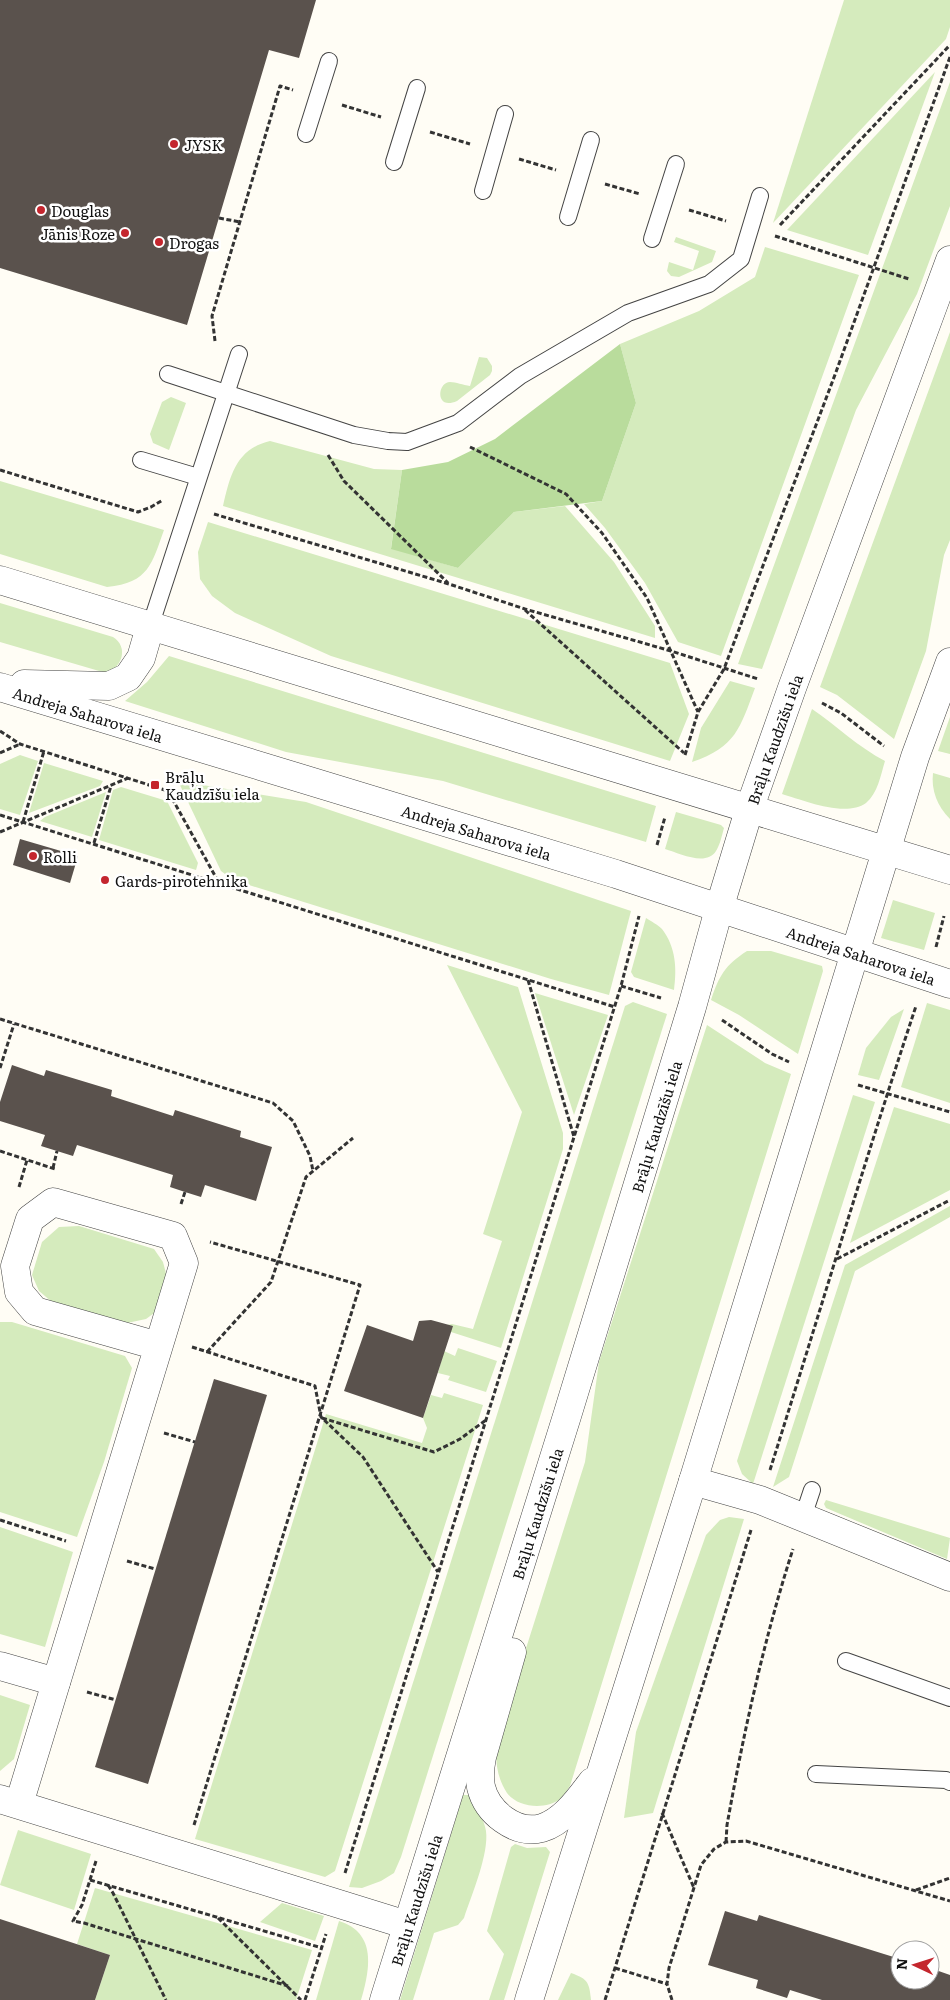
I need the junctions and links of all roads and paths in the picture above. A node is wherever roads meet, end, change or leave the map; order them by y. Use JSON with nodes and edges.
{"nodes":[{"id":1,"x":950,"y":45,"type":"edge"},
{"id":2,"x":950,"y":57,"type":"edge"},
{"id":3,"x":329,"y":61,"type":"dead end"},
{"id":4,"x":948,"y":66,"type":"edge"},
{"id":5,"x":417,"y":88,"type":"dead end"},
{"id":6,"x":505,"y":114,"type":"dead end"},
{"id":7,"x":306,"y":134,"type":"dead end"},
{"id":8,"x":591,"y":140,"type":"dead end"},
{"id":9,"x":394,"y":162,"type":"dead end"},
{"id":10,"x":676,"y":164,"type":"dead end"},
{"id":11,"x":483,"y":192,"type":"dead end"},
{"id":12,"x":760,"y":196,"type":"dead end"},
{"id":13,"x":568,"y":217,"type":"dead end"},
{"id":14,"x":219,"y":218,"type":"dead end"},
{"id":15,"x":240,"y":222,"type":"dead end"},
{"id":16,"x":771,"y":234,"type":"dead end"},
{"id":17,"x":652,"y":239,"type":"dead end"},
{"id":18,"x":950,"y":260,"type":"edge"},
{"id":19,"x":944,"y":283,"type":"edge"},
{"id":20,"x":238,"y":354,"type":"dead end"},
{"id":21,"x":168,"y":374,"type":"dead end"},
{"id":22,"x":226,"y":394,"type":"junction"},
{"id":23,"x":312,"y":422,"type":"junction"},
{"id":24,"x":458,"y":423,"type":"junction"},
{"id":25,"x":141,"y":460,"type":"dead end"},
{"id":26,"x":0,"y":470,"type":"edge"},
{"id":27,"x":198,"y":477,"type":"junction"},
{"id":28,"x":189,"y":507,"type":"junction"},
{"id":29,"x":0,"y":580,"type":"edge"},
{"id":30,"x":449,"y":584,"type":"junction"},
{"id":31,"x":525,"y":609,"type":"junction"},
{"id":32,"x":150,"y":627,"type":"junction"},
{"id":33,"x":671,"y":651,"type":"junction"},
{"id":34,"x":950,"y":662,"type":"edge"},
{"id":35,"x":724,"y":669,"type":"junction"},
{"id":36,"x":758,"y":679,"type":"dead end"},
{"id":37,"x":0,"y":685,"type":"edge"},
{"id":38,"x":817,"y":700,"type":"dead end"},
{"id":39,"x":698,"y":712,"type":"junction"},
{"id":40,"x":0,"y":731,"type":"edge"},
{"id":41,"x":20,"y":744,"type":"junction"},
{"id":42,"x":891,"y":750,"type":"dead end"},
{"id":43,"x":44,"y":751,"type":"junction"},
{"id":44,"x":0,"y":753,"type":"edge"},
{"id":45,"x":685,"y":754,"type":"junction"},
{"id":46,"x":683,"y":760,"type":"dead end"},
{"id":47,"x":129,"y":778,"type":"junction"},
{"id":48,"x":111,"y":786,"type":"junction"},
{"id":49,"x":750,"y":807,"type":"junction"},
{"id":50,"x":668,"y":809,"type":"dead end"},
{"id":51,"x":0,"y":815,"type":"edge"},
{"id":52,"x":23,"y":822,"type":"junction"},
{"id":53,"x":0,"y":832,"type":"edge"},
{"id":54,"x":94,"y":843,"type":"junction"},
{"id":55,"x":657,"y":845,"type":"dead end"},
{"id":56,"x":887,"y":850,"type":"junction"},
{"id":57,"x":950,"y":870,"type":"edge"},
{"id":58,"x":219,"y":883,"type":"junction"},
{"id":59,"x":719,"y":909,"type":"junction"},
{"id":60,"x":639,"y":916,"type":"dead end"},
{"id":61,"x":944,"y":916,"type":"dead end"},
{"id":62,"x":855,"y":954,"type":"junction"},
{"id":63,"x":934,"y":954,"type":"dead end"},
{"id":64,"x":528,"y":979,"type":"junction"},
{"id":65,"x":950,"y":984,"type":"edge"},
{"id":66,"x":621,"y":986,"type":"junction"},
{"id":67,"x":664,"y":999,"type":"dead end"},
{"id":68,"x":916,"y":1006,"type":"dead end"},
{"id":69,"x":615,"y":1007,"type":"junction"},
{"id":70,"x":0,"y":1019,"type":"edge"},
{"id":71,"x":721,"y":1020,"type":"dead end"},
{"id":72,"x":14,"y":1024,"type":"junction"},
{"id":73,"x":796,"y":1065,"type":"dead end"},
{"id":74,"x":0,"y":1068,"type":"edge"},
{"id":75,"x":858,"y":1085,"type":"dead end"},
{"id":76,"x":887,"y":1093,"type":"junction"},
{"id":77,"x":950,"y":1112,"type":"edge"},
{"id":78,"x":574,"y":1137,"type":"junction"},
{"id":79,"x":353,"y":1138,"type":"dead end"},
{"id":80,"x":57,"y":1152,"type":"dead end"},
{"id":81,"x":53,"y":1168,"type":"dead end"},
{"id":82,"x":313,"y":1171,"type":"junction"},
{"id":83,"x":950,"y":1200,"type":"edge"},
{"id":84,"x":837,"y":1259,"type":"junction"},
{"id":85,"x":360,"y":1285,"type":"dead end"},
{"id":86,"x":185,"y":1344,"type":"dead end"},
{"id":87,"x":158,"y":1346,"type":"junction"},
{"id":88,"x":207,"y":1352,"type":"junction"},
{"id":89,"x":567,"y":1416,"type":"junction"},
{"id":90,"x":321,"y":1417,"type":"junction"},
{"id":91,"x":486,"y":1419,"type":"junction"},
{"id":92,"x":693,"y":1481,"type":"junction"},
{"id":93,"x":812,"y":1490,"type":"dead end"},
{"id":94,"x":760,"y":1500,"type":"junction"},
{"id":95,"x":803,"y":1517,"type":"junction"},
{"id":96,"x":0,"y":1520,"type":"edge"},
{"id":97,"x":96,"y":1551,"type":"junction"},
{"id":98,"x":155,"y":1570,"type":"dead end"},
{"id":99,"x":438,"y":1572,"type":"junction"},
{"id":100,"x":950,"y":1577,"type":"edge"},
{"id":101,"x":846,"y":1661,"type":"dead end"},
{"id":102,"x":0,"y":1666,"type":"edge"},
{"id":103,"x":56,"y":1682,"type":"junction"},
{"id":104,"x":950,"y":1698,"type":"edge"},
{"id":105,"x":601,"y":1770,"type":"junction"},
{"id":106,"x":816,"y":1774,"type":"dead end"},
{"id":107,"x":949,"y":1777,"type":"edge"},
{"id":108,"x":9,"y":1802,"type":"edge"},
{"id":109,"x":662,"y":1813,"type":"junction"},
{"id":110,"x":105,"y":1832,"type":"junction"},
{"id":111,"x":726,"y":1842,"type":"junction"},
{"id":112,"x":184,"y":1857,"type":"junction"},
{"id":113,"x":950,"y":1878,"type":"edge"},
{"id":114,"x":90,"y":1880,"type":"junction"},
{"id":115,"x":108,"y":1885,"type":"junction"},
{"id":116,"x":694,"y":1888,"type":"junction"},
{"id":117,"x":916,"y":1890,"type":"junction"},
{"id":118,"x":950,"y":1901,"type":"edge"},
{"id":119,"x":336,"y":1903,"type":"junction"},
{"id":120,"x":217,"y":1917,"type":"junction"},
{"id":121,"x":407,"y":1925,"type":"junction"},
{"id":122,"x":136,"y":1939,"type":"junction"},
{"id":123,"x":322,"y":1948,"type":"junction"},
{"id":124,"x":615,"y":1968,"type":"junction"},
{"id":125,"x":667,"y":1984,"type":"junction"},
{"id":126,"x":288,"y":1986,"type":"junction"},
{"id":127,"x":166,"y":2000,"type":"edge"},
{"id":128,"x":301,"y":2000,"type":"edge"},
{"id":129,"x":305,"y":2000,"type":"edge"},
{"id":130,"x":384,"y":2000,"type":"edge"},
{"id":131,"x":530,"y":2000,"type":"edge"},
{"id":132,"x":604,"y":2000,"type":"edge"},
{"id":133,"x":672,"y":2000,"type":"edge"}],
"edges":[{"from":1,"to":16,"type":"path"},
{"from":2,"to":4,"type":"path"},
{"from":3,"to":7,"type":"lane"},
{"from":4,"to":35,"type":"path"},
{"from":5,"to":9,"type":"lane"},
{"from":6,"to":11,"type":"lane"},
{"from":8,"to":13,"type":"lane"},
{"from":10,"to":17,"type":"lane"},
{"from":12,"to":24,"type":"lane"},
{"from":14,"to":15,"type":"path"},
{"from":18,"to":19,"type":"street","name":"Brāļu Kaudzīšu iela"},
{"from":19,"to":49,"type":"street","name":"Brāļu Kaudzīšu iela"},
{"from":20,"to":22,"type":"lane"},
{"from":21,"to":22,"type":"lane"},
{"from":22,"to":23,"type":"lane"},
{"from":22,"to":27,"type":"lane"},
{"from":23,"to":24,"type":"lane"},
{"from":23,"to":30,"type":"path"},
{"from":24,"to":33,"type":"path"},
{"from":25,"to":27,"type":"lane"},
{"from":26,"to":28,"type":"path"},
{"from":27,"to":28,"type":"lane"},
{"from":28,"to":30,"type":"path"},
{"from":28,"to":32,"type":"lane"},
{"from":29,"to":32,"type":"street"},
{"from":30,"to":31,"type":"path"},
{"from":31,"to":33,"type":"path"},
{"from":31,"to":45,"type":"path"},
{"from":32,"to":37,"type":"street"},
{"from":32,"to":49,"type":"street"},
{"from":33,"to":35,"type":"path"},
{"from":33,"to":39,"type":"path"},
{"from":34,"to":56,"type":"street"},
{"from":35,"to":36,"type":"path"},
{"from":35,"to":39,"type":"path"},
{"from":37,"to":59,"type":"street","name":"Andreja Saharova iela"},
{"from":38,"to":42,"type":"path"},
{"from":39,"to":45,"type":"path"},
{"from":40,"to":41,"type":"path"},
{"from":41,"to":43,"type":"path"},
{"from":41,"to":44,"type":"path"},
{"from":43,"to":47,"type":"path"},
{"from":43,"to":52,"type":"path"},
{"from":45,"to":46,"type":"path"},
{"from":47,"to":48,"type":"path"},
{"from":47,"to":58,"type":"path"},
{"from":48,"to":52,"type":"path"},
{"from":48,"to":54,"type":"path"},
{"from":49,"to":56,"type":"street"},
{"from":49,"to":59,"type":"street","name":"Brāļu Kaudzīšu iela"},
{"from":50,"to":55,"type":"path"},
{"from":51,"to":52,"type":"path"},
{"from":52,"to":53,"type":"path"},
{"from":52,"to":54,"type":"path"},
{"from":54,"to":58,"type":"path"},
{"from":56,"to":57,"type":"street"},
{"from":56,"to":62,"type":"street"},
{"from":58,"to":64,"type":"path"},
{"from":59,"to":62,"type":"street","name":"Andreja Saharova iela"},
{"from":59,"to":89,"type":"street","name":"Brāļu Kaudzīšu iela"},
{"from":60,"to":66,"type":"path"},
{"from":61,"to":63,"type":"path"},
{"from":62,"to":65,"type":"street","name":"Andreja Saharova iela"},
{"from":62,"to":92,"type":"street"},
{"from":64,"to":69,"type":"path"},
{"from":64,"to":78,"type":"path"},
{"from":66,"to":67,"type":"path"},
{"from":66,"to":69,"type":"path"},
{"from":68,"to":76,"type":"path"},
{"from":69,"to":78,"type":"path"},
{"from":70,"to":72,"type":"path"},
{"from":71,"to":73,"type":"path"},
{"from":72,"to":74,"type":"path"},
{"from":72,"to":82,"type":"path"},
{"from":75,"to":76,"type":"path"},
{"from":76,"to":77,"type":"path"},
{"from":76,"to":84,"type":"path"},
{"from":78,"to":91,"type":"path"},
{"from":79,"to":82,"type":"path"},
{"from":80,"to":81,"type":"path"},
{"from":82,"to":88,"type":"path"},
{"from":83,"to":84,"type":"path"},
{"from":84,"to":94,"type":"path"},
{"from":85,"to":90,"type":"path"},
{"from":86,"to":88,"type":"path"},
{"from":87,"to":87,"type":"street"},
{"from":87,"to":97,"type":"street"},
{"from":88,"to":90,"type":"path"},
{"from":89,"to":105,"type":"street"},
{"from":89,"to":121,"type":"street","name":"Brāļu Kaudzīšu iela"},
{"from":90,"to":91,"type":"path"},
{"from":90,"to":99,"type":"path"},
{"from":90,"to":112,"type":"path"},
{"from":91,"to":99,"type":"path"},
{"from":92,"to":94,"type":"street"},
{"from":92,"to":105,"type":"street"},
{"from":93,"to":95,"type":"lane"},
{"from":94,"to":95,"type":"street"},
{"from":94,"to":109,"type":"path"},
{"from":95,"to":100,"type":"street"},
{"from":95,"to":111,"type":"path"},
{"from":96,"to":97,"type":"path"},
{"from":97,"to":98,"type":"path"},
{"from":97,"to":103,"type":"street"},
{"from":99,"to":119,"type":"path"},
{"from":101,"to":104,"type":"lane"},
{"from":102,"to":103,"type":"street"},
{"from":103,"to":108,"type":"street"},
{"from":105,"to":131,"type":"street"},
{"from":106,"to":107,"type":"lane"},
{"from":108,"to":110,"type":"street"},
{"from":109,"to":116,"type":"path"},
{"from":109,"to":124,"type":"path"},
{"from":110,"to":112,"type":"street"},
{"from":110,"to":114,"type":"path"},
{"from":111,"to":116,"type":"path"},
{"from":111,"to":117,"type":"path"},
{"from":112,"to":119,"type":"street"},
{"from":113,"to":117,"type":"path"},
{"from":114,"to":115,"type":"path"},
{"from":114,"to":122,"type":"path"},
{"from":115,"to":120,"type":"path"},
{"from":115,"to":122,"type":"path"},
{"from":116,"to":125,"type":"path"},
{"from":117,"to":118,"type":"path"},
{"from":119,"to":121,"type":"street"},
{"from":119,"to":123,"type":"path"},
{"from":120,"to":123,"type":"path"},
{"from":120,"to":126,"type":"path"},
{"from":121,"to":130,"type":"street","name":"Brāļu Kaudzīšu iela"},
{"from":122,"to":126,"type":"path"},
{"from":122,"to":127,"type":"path"},
{"from":123,"to":129,"type":"path"},
{"from":124,"to":125,"type":"path"},
{"from":124,"to":132,"type":"path"},
{"from":125,"to":133,"type":"path"},
{"from":126,"to":128,"type":"path"}]}
